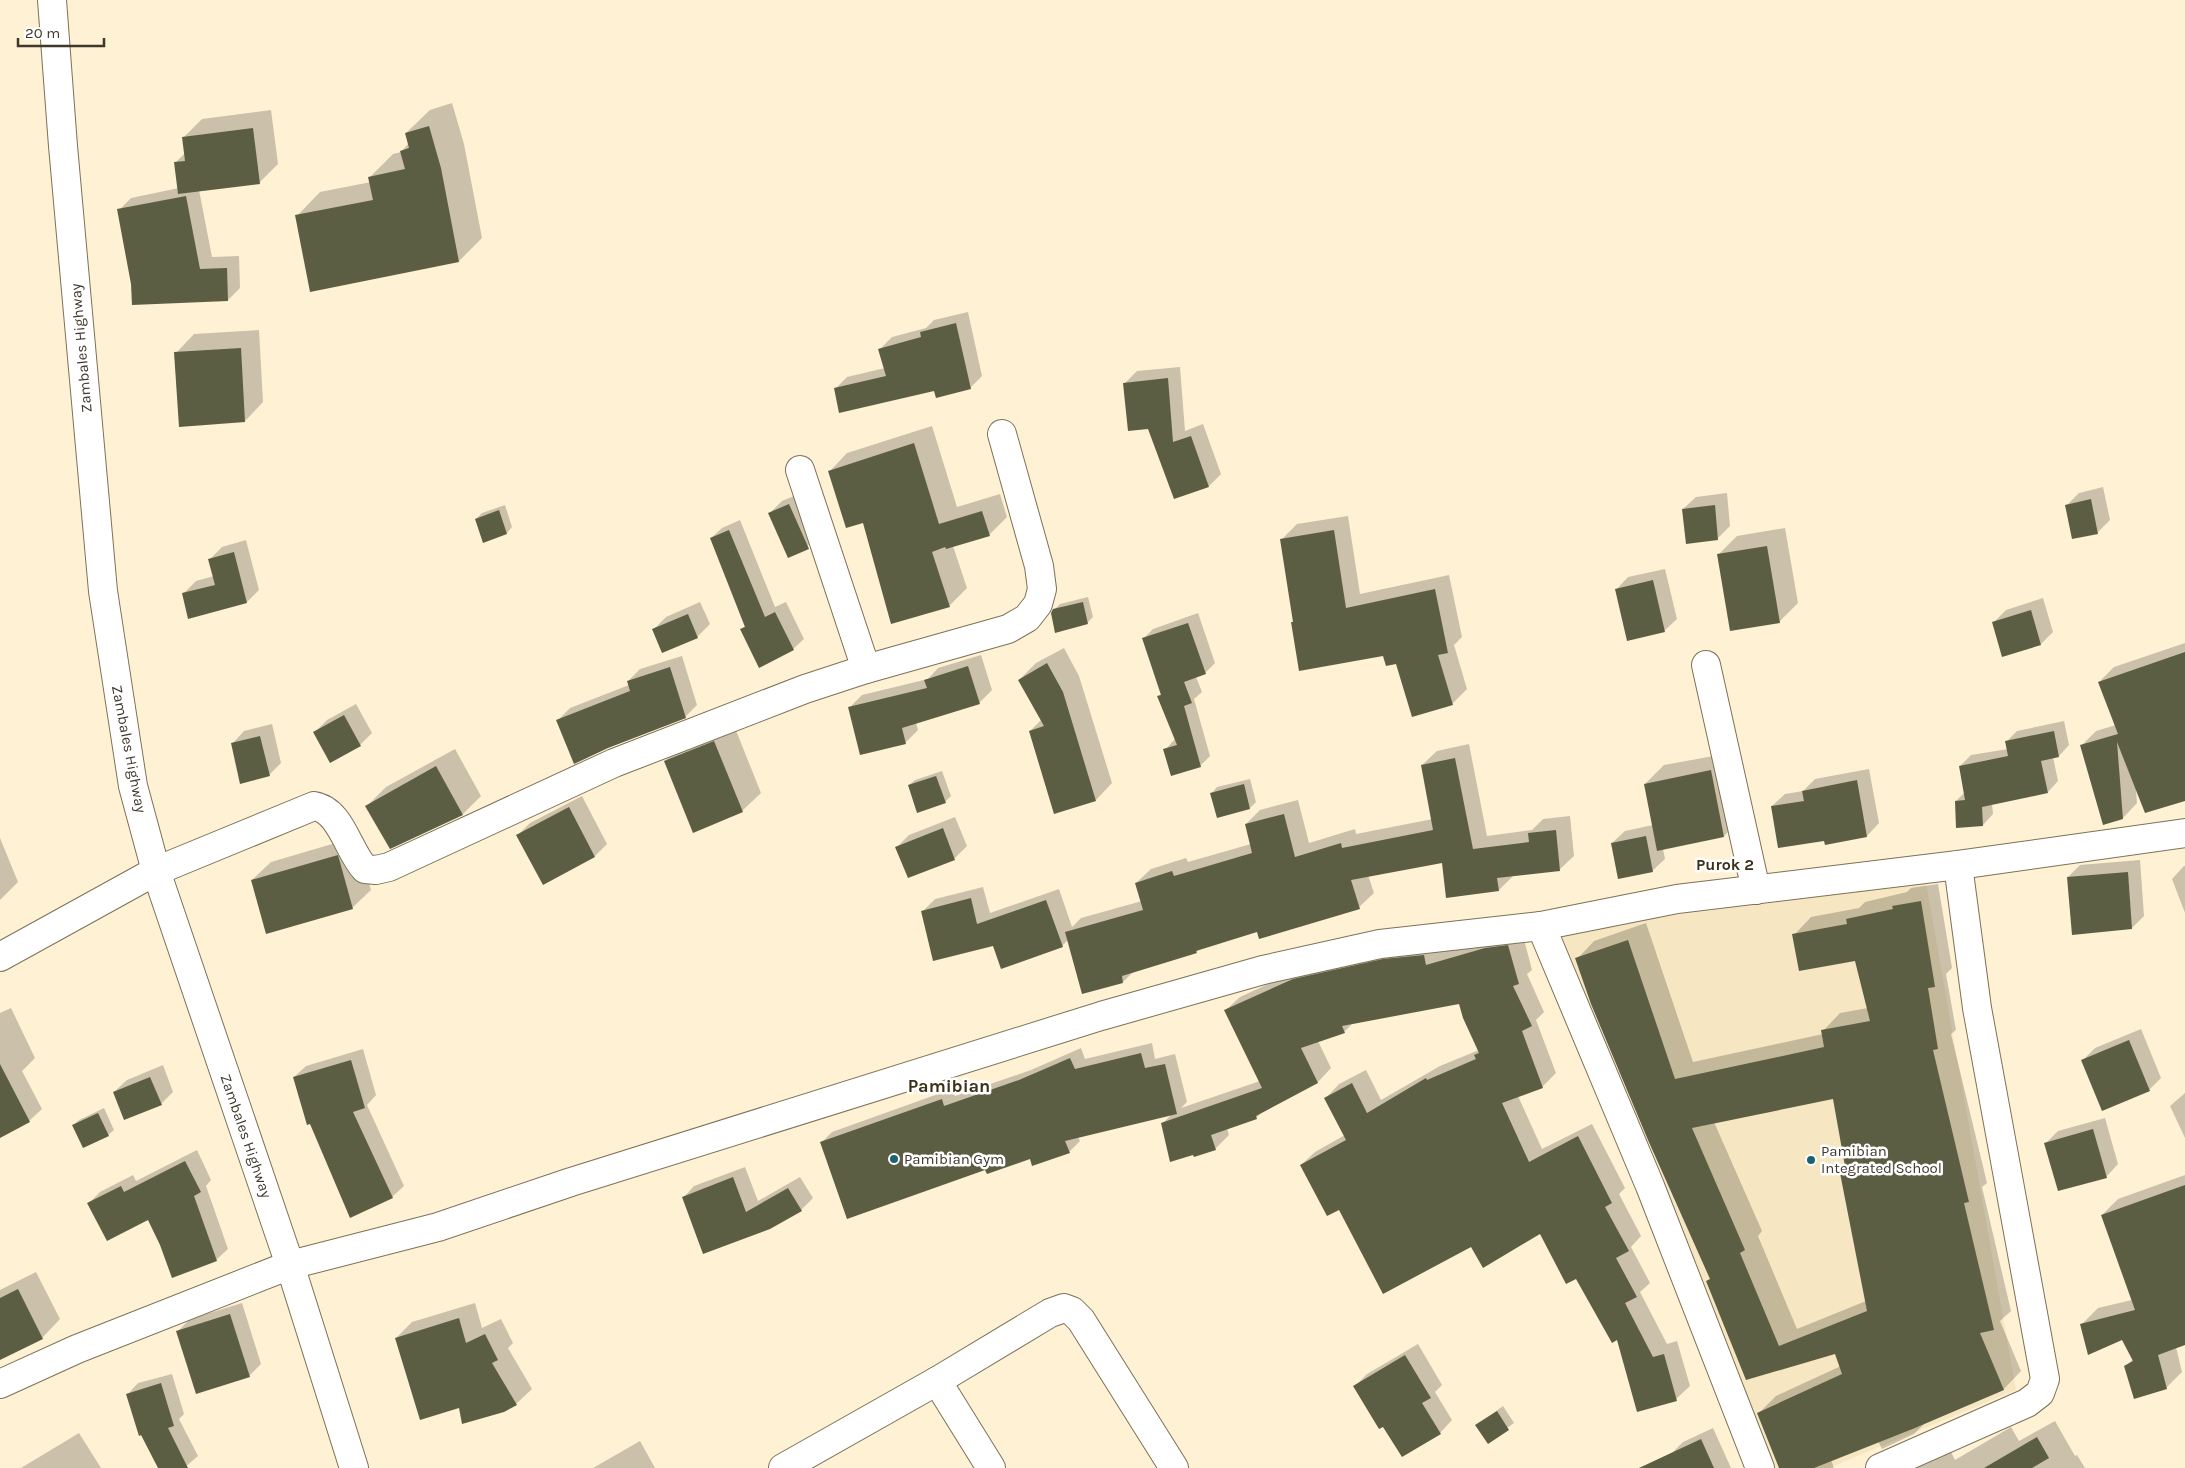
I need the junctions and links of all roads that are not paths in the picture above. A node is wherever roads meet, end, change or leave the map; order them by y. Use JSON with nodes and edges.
{"nodes":[{"id":1,"x":52,"y":0,"type":"edge"},
{"id":2,"x":1002,"y":434,"type":"dead end"},
{"id":3,"x":800,"y":470,"type":"dead end"},
{"id":4,"x":1706,"y":665,"type":"dead end"},
{"id":5,"x":866,"y":669,"type":"junction"},
{"id":6,"x":2185,"y":834,"type":"edge"},
{"id":7,"x":1958,"y":865,"type":"junction"},
{"id":8,"x":156,"y":871,"type":"junction"},
{"id":9,"x":1756,"y":890,"type":"junction"},
{"id":10,"x":1541,"y":926,"type":"junction"},
{"id":11,"x":0,"y":957,"type":"edge"},
{"id":12,"x":290,"y":1265,"type":"junction"},
{"id":13,"x":938,"y":1381,"type":"junction"},
{"id":14,"x":0,"y":1384,"type":"edge"},
{"id":15,"x":354,"y":1468,"type":"edge"},
{"id":16,"x":783,"y":1468,"type":"edge"},
{"id":17,"x":991,"y":1468,"type":"edge"},
{"id":18,"x":1174,"y":1468,"type":"edge"},
{"id":19,"x":1760,"y":1468,"type":"edge"},
{"id":20,"x":1880,"y":1468,"type":"edge"}],
"edges":[{"from":1,"to":8,"type":"street","name":"Zambales Highway"},
{"from":2,"to":5,"type":"street"},
{"from":3,"to":5,"type":"street"},
{"from":4,"to":9,"type":"street"},
{"from":5,"to":8,"type":"street"},
{"from":6,"to":7,"type":"street"},
{"from":7,"to":9,"type":"street"},
{"from":7,"to":20,"type":"street"},
{"from":8,"to":11,"type":"street"},
{"from":8,"to":12,"type":"street","name":"Zambales Highway"},
{"from":9,"to":10,"type":"street"},
{"from":10,"to":12,"type":"street"},
{"from":10,"to":19,"type":"street"},
{"from":12,"to":14,"type":"street"},
{"from":12,"to":15,"type":"street","name":"Zambales Highway"},
{"from":13,"to":16,"type":"street"},
{"from":13,"to":17,"type":"street"},
{"from":13,"to":18,"type":"street"}]}
